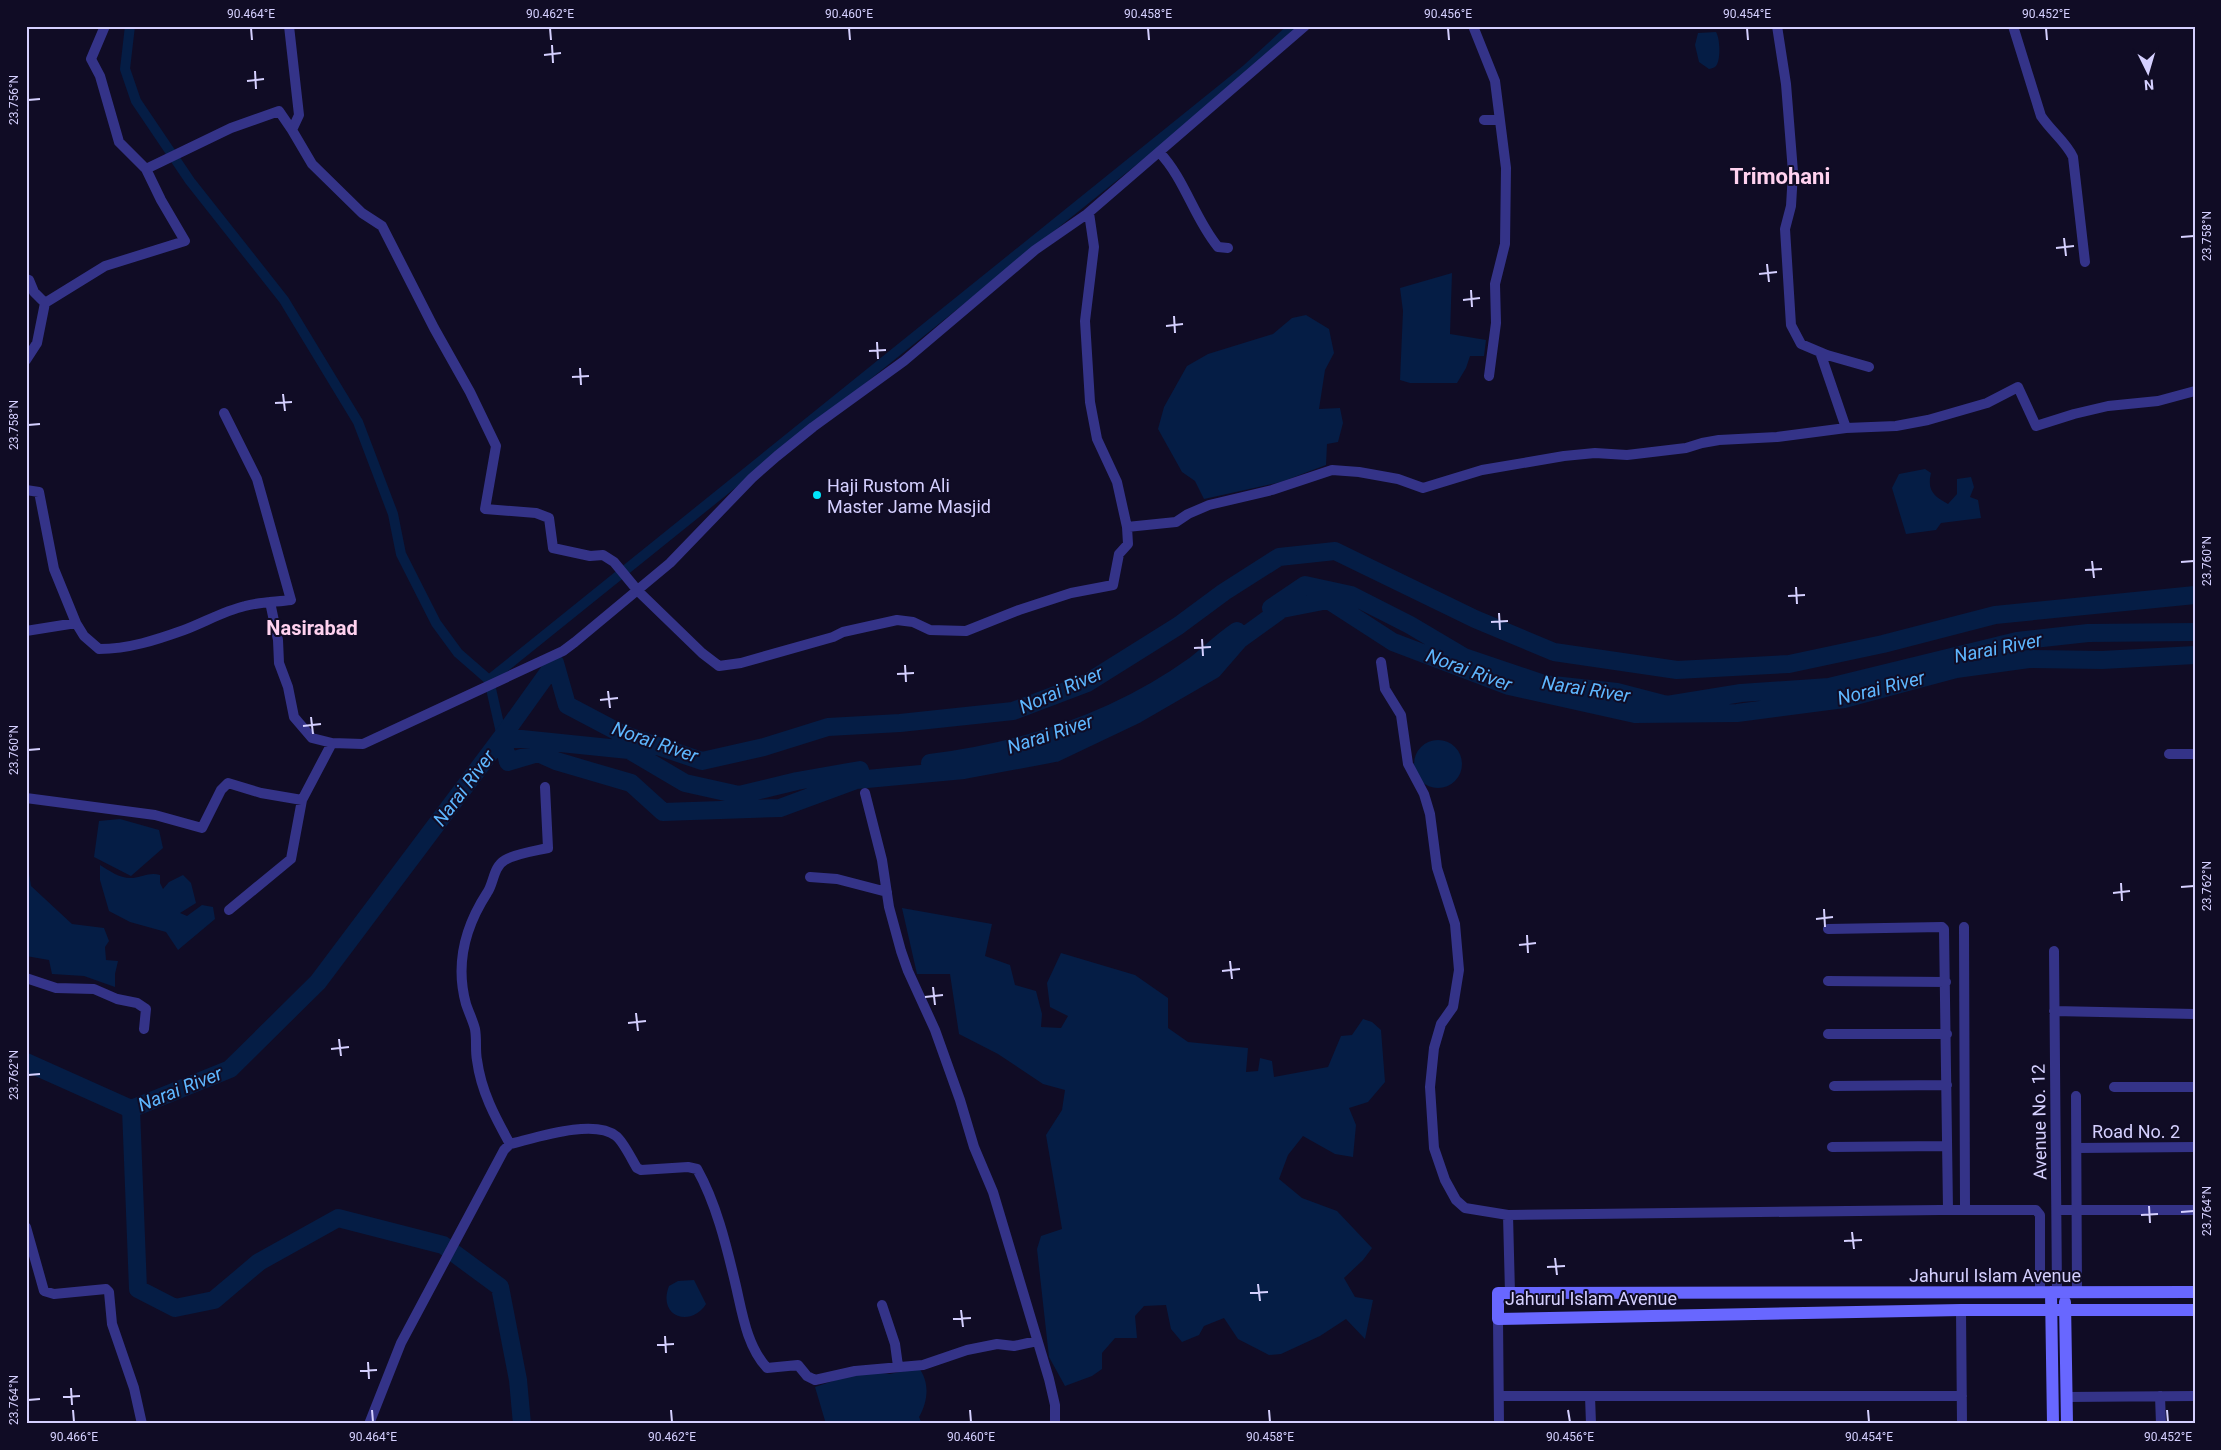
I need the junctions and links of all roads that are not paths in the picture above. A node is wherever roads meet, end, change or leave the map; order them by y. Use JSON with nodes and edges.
{"nodes":[{"id":1,"x":105,"y":26,"type":"edge"},
{"id":2,"x":289,"y":26,"type":"edge"},
{"id":3,"x":1306,"y":26,"type":"edge"},
{"id":4,"x":1474,"y":26,"type":"edge"},
{"id":5,"x":1777,"y":26,"type":"edge"},
{"id":6,"x":2013,"y":26,"type":"edge"},
{"id":7,"x":1484,"y":120,"type":"dead end"},
{"id":8,"x":1500,"y":120,"type":"junction"},
{"id":9,"x":292,"y":130,"type":"junction"},
{"id":10,"x":1159,"y":152,"type":"junction"},
{"id":11,"x":146,"y":169,"type":"junction"},
{"id":12,"x":1089,"y":213,"type":"junction"},
{"id":13,"x":1228,"y":248,"type":"dead end"},
{"id":14,"x":2085,"y":262,"type":"dead end"},
{"id":15,"x":26,"y":279,"type":"edge"},
{"id":16,"x":45,"y":303,"type":"junction"},
{"id":17,"x":1820,"y":352,"type":"junction"},
{"id":18,"x":26,"y":360,"type":"edge"},
{"id":19,"x":1869,"y":367,"type":"dead end"},
{"id":20,"x":1488,"y":376,"type":"dead end"},
{"id":21,"x":2195,"y":391,"type":"edge"},
{"id":22,"x":224,"y":413,"type":"dead end"},
{"id":23,"x":1846,"y":428,"type":"junction"},
{"id":24,"x":26,"y":490,"type":"edge"},
{"id":25,"x":1127,"y":527,"type":"junction"},
{"id":26,"x":638,"y":591,"type":"junction"},
{"id":27,"x":270,"y":602,"type":"junction"},
{"id":28,"x":76,"y":623,"type":"junction"},
{"id":29,"x":26,"y":631,"type":"edge"},
{"id":30,"x":1381,"y":662,"type":"dead end"},
{"id":31,"x":332,"y":742,"type":"junction"},
{"id":32,"x":2169,"y":754,"type":"dead end"},
{"id":33,"x":2195,"y":754,"type":"edge"},
{"id":34,"x":545,"y":787,"type":"dead end"},
{"id":35,"x":865,"y":793,"type":"dead end"},
{"id":36,"x":26,"y":798,"type":"edge"},
{"id":37,"x":302,"y":800,"type":"junction"},
{"id":38,"x":810,"y":877,"type":"dead end"},
{"id":39,"x":887,"y":892,"type":"junction"},
{"id":40,"x":229,"y":910,"type":"dead end"},
{"id":41,"x":1964,"y":927,"type":"dead end"},
{"id":42,"x":1828,"y":929,"type":"dead end"},
{"id":43,"x":2054,"y":951,"type":"dead end"},
{"id":44,"x":26,"y":978,"type":"edge"},
{"id":45,"x":1828,"y":981,"type":"dead end"},
{"id":46,"x":1946,"y":982,"type":"junction"},
{"id":47,"x":2054,"y":1011,"type":"junction"},
{"id":48,"x":2195,"y":1014,"type":"edge"},
{"id":49,"x":144,"y":1029,"type":"dead end"},
{"id":50,"x":1828,"y":1034,"type":"dead end"},
{"id":51,"x":1947,"y":1034,"type":"junction"},
{"id":52,"x":1834,"y":1086,"type":"dead end"},
{"id":53,"x":1947,"y":1086,"type":"junction"},
{"id":54,"x":2195,"y":1087,"type":"edge"},
{"id":55,"x":2114,"y":1088,"type":"dead end"},
{"id":56,"x":2076,"y":1096,"type":"dead end"},
{"id":57,"x":1948,"y":1146,"type":"junction"},
{"id":58,"x":507,"y":1147,"type":"junction"},
{"id":59,"x":1832,"y":1147,"type":"dead end"},
{"id":60,"x":2195,"y":1147,"type":"edge"},
{"id":61,"x":2076,"y":1148,"type":"junction"},
{"id":62,"x":1948,"y":1210,"type":"junction"},
{"id":63,"x":1965,"y":1210,"type":"junction"},
{"id":64,"x":2077,"y":1210,"type":"junction"},
{"id":65,"x":2195,"y":1210,"type":"edge"},
{"id":66,"x":2058,"y":1212,"type":"junction"},
{"id":67,"x":1508,"y":1215,"type":"junction"},
{"id":68,"x":26,"y":1227,"type":"edge"},
{"id":69,"x":2058,"y":1292,"type":"junction"},
{"id":70,"x":2195,"y":1292,"type":"edge"},
{"id":71,"x":1510,"y":1293,"type":"junction"},
{"id":72,"x":882,"y":1305,"type":"dead end"},
{"id":73,"x":1961,"y":1310,"type":"junction"},
{"id":74,"x":2058,"y":1310,"type":"junction"},
{"id":75,"x":2195,"y":1310,"type":"edge"},
{"id":76,"x":1498,"y":1318,"type":"junction"},
{"id":77,"x":1037,"y":1341,"type":"junction"},
{"id":78,"x":898,"y":1366,"type":"junction"},
{"id":79,"x":1499,"y":1396,"type":"junction"},
{"id":80,"x":1590,"y":1396,"type":"junction"},
{"id":81,"x":1962,"y":1396,"type":"junction"},
{"id":82,"x":2160,"y":1396,"type":"junction"},
{"id":83,"x":2195,"y":1396,"type":"edge"},
{"id":84,"x":2066,"y":1398,"type":"junction"},
{"id":85,"x":142,"y":1424,"type":"edge"},
{"id":86,"x":369,"y":1424,"type":"edge"},
{"id":87,"x":1055,"y":1424,"type":"edge"},
{"id":88,"x":1500,"y":1424,"type":"edge"},
{"id":89,"x":1591,"y":1424,"type":"edge"},
{"id":90,"x":1962,"y":1424,"type":"edge"},
{"id":91,"x":2053,"y":1424,"type":"edge"},
{"id":92,"x":2067,"y":1424,"type":"edge"},
{"id":93,"x":2161,"y":1424,"type":"edge"}],
"edges":[{"from":1,"to":11,"type":"street"},
{"from":2,"to":9,"type":"street"},
{"from":3,"to":10,"type":"street"},
{"from":4,"to":8,"type":"street"},
{"from":5,"to":17,"type":"street"},
{"from":6,"to":14,"type":"street"},
{"from":7,"to":8,"type":"street"},
{"from":8,"to":20,"type":"street"},
{"from":9,"to":11,"type":"street"},
{"from":9,"to":26,"type":"street"},
{"from":10,"to":12,"type":"street"},
{"from":10,"to":13,"type":"street"},
{"from":11,"to":16,"type":"street"},
{"from":12,"to":25,"type":"street"},
{"from":12,"to":26,"type":"street"},
{"from":15,"to":16,"type":"street"},
{"from":16,"to":18,"type":"street"},
{"from":17,"to":19,"type":"street"},
{"from":17,"to":23,"type":"street"},
{"from":21,"to":23,"type":"street"},
{"from":22,"to":27,"type":"street"},
{"from":23,"to":25,"type":"street"},
{"from":24,"to":28,"type":"street"},
{"from":25,"to":26,"type":"street"},
{"from":26,"to":31,"type":"street"},
{"from":27,"to":28,"type":"street"},
{"from":27,"to":31,"type":"street"},
{"from":28,"to":29,"type":"street"},
{"from":30,"to":67,"type":"street"},
{"from":31,"to":37,"type":"street"},
{"from":32,"to":33,"type":"street"},
{"from":34,"to":58,"type":"street"},
{"from":35,"to":39,"type":"street"},
{"from":36,"to":37,"type":"street"},
{"from":37,"to":40,"type":"street"},
{"from":38,"to":39,"type":"street"},
{"from":39,"to":77,"type":"street"},
{"from":41,"to":63,"type":"street"},
{"from":42,"to":46,"type":"street"},
{"from":43,"to":47,"type":"street","name":"Avenue No. 12"},
{"from":44,"to":49,"type":"street"},
{"from":45,"to":46,"type":"street"},
{"from":46,"to":51,"type":"street"},
{"from":47,"to":48,"type":"street"},
{"from":47,"to":66,"type":"street","name":"Avenue No. 12"},
{"from":50,"to":51,"type":"street"},
{"from":51,"to":53,"type":"street"},
{"from":52,"to":53,"type":"street"},
{"from":53,"to":57,"type":"street"},
{"from":54,"to":55,"type":"street"},
{"from":56,"to":61,"type":"street","name":"Avenue No. 12"},
{"from":57,"to":59,"type":"street"},
{"from":57,"to":62,"type":"street"},
{"from":58,"to":78,"type":"street"},
{"from":58,"to":86,"type":"street"},
{"from":60,"to":61,"type":"street","name":"Road No. 2"},
{"from":61,"to":64,"type":"street","name":"Avenue No. 12"},
{"from":62,"to":63,"type":"street"},
{"from":62,"to":67,"type":"street"},
{"from":63,"to":69,"type":"street"},
{"from":64,"to":65,"type":"street"},
{"from":64,"to":66,"type":"street"},
{"from":64,"to":69,"type":"street","name":"Avenue No. 12"},
{"from":66,"to":69,"type":"street","name":"Avenue No. 12"},
{"from":67,"to":71,"type":"street"},
{"from":68,"to":85,"type":"street"},
{"from":69,"to":70,"type":"street","name":"Jahurul Islam Avenue"},
{"from":69,"to":71,"type":"street","name":"Jahurul Islam Avenue"},
{"from":69,"to":74,"type":"street","name":"Avenue No. 12"},
{"from":71,"to":76,"type":"street","name":"Jahurul Islam Avenue"},
{"from":72,"to":78,"type":"street"},
{"from":73,"to":74,"type":"street","name":"Jahurul Islam Avenue"},
{"from":73,"to":76,"type":"street","name":"Jahurul Islam Avenue"},
{"from":73,"to":81,"type":"street"},
{"from":74,"to":75,"type":"street","name":"Jahurul Islam Avenue"},
{"from":74,"to":84,"type":"street","name":"Avenue No. 12"},
{"from":74,"to":91,"type":"street","name":"Avenue No. 12"},
{"from":76,"to":79,"type":"street"},
{"from":77,"to":78,"type":"street"},
{"from":77,"to":87,"type":"street"},
{"from":79,"to":80,"type":"street"},
{"from":79,"to":88,"type":"street"},
{"from":80,"to":81,"type":"street"},
{"from":80,"to":89,"type":"street"},
{"from":81,"to":90,"type":"street"},
{"from":82,"to":83,"type":"street"},
{"from":82,"to":84,"type":"street"},
{"from":82,"to":93,"type":"street"},
{"from":84,"to":92,"type":"street","name":"Avenue No. 12"}]}
